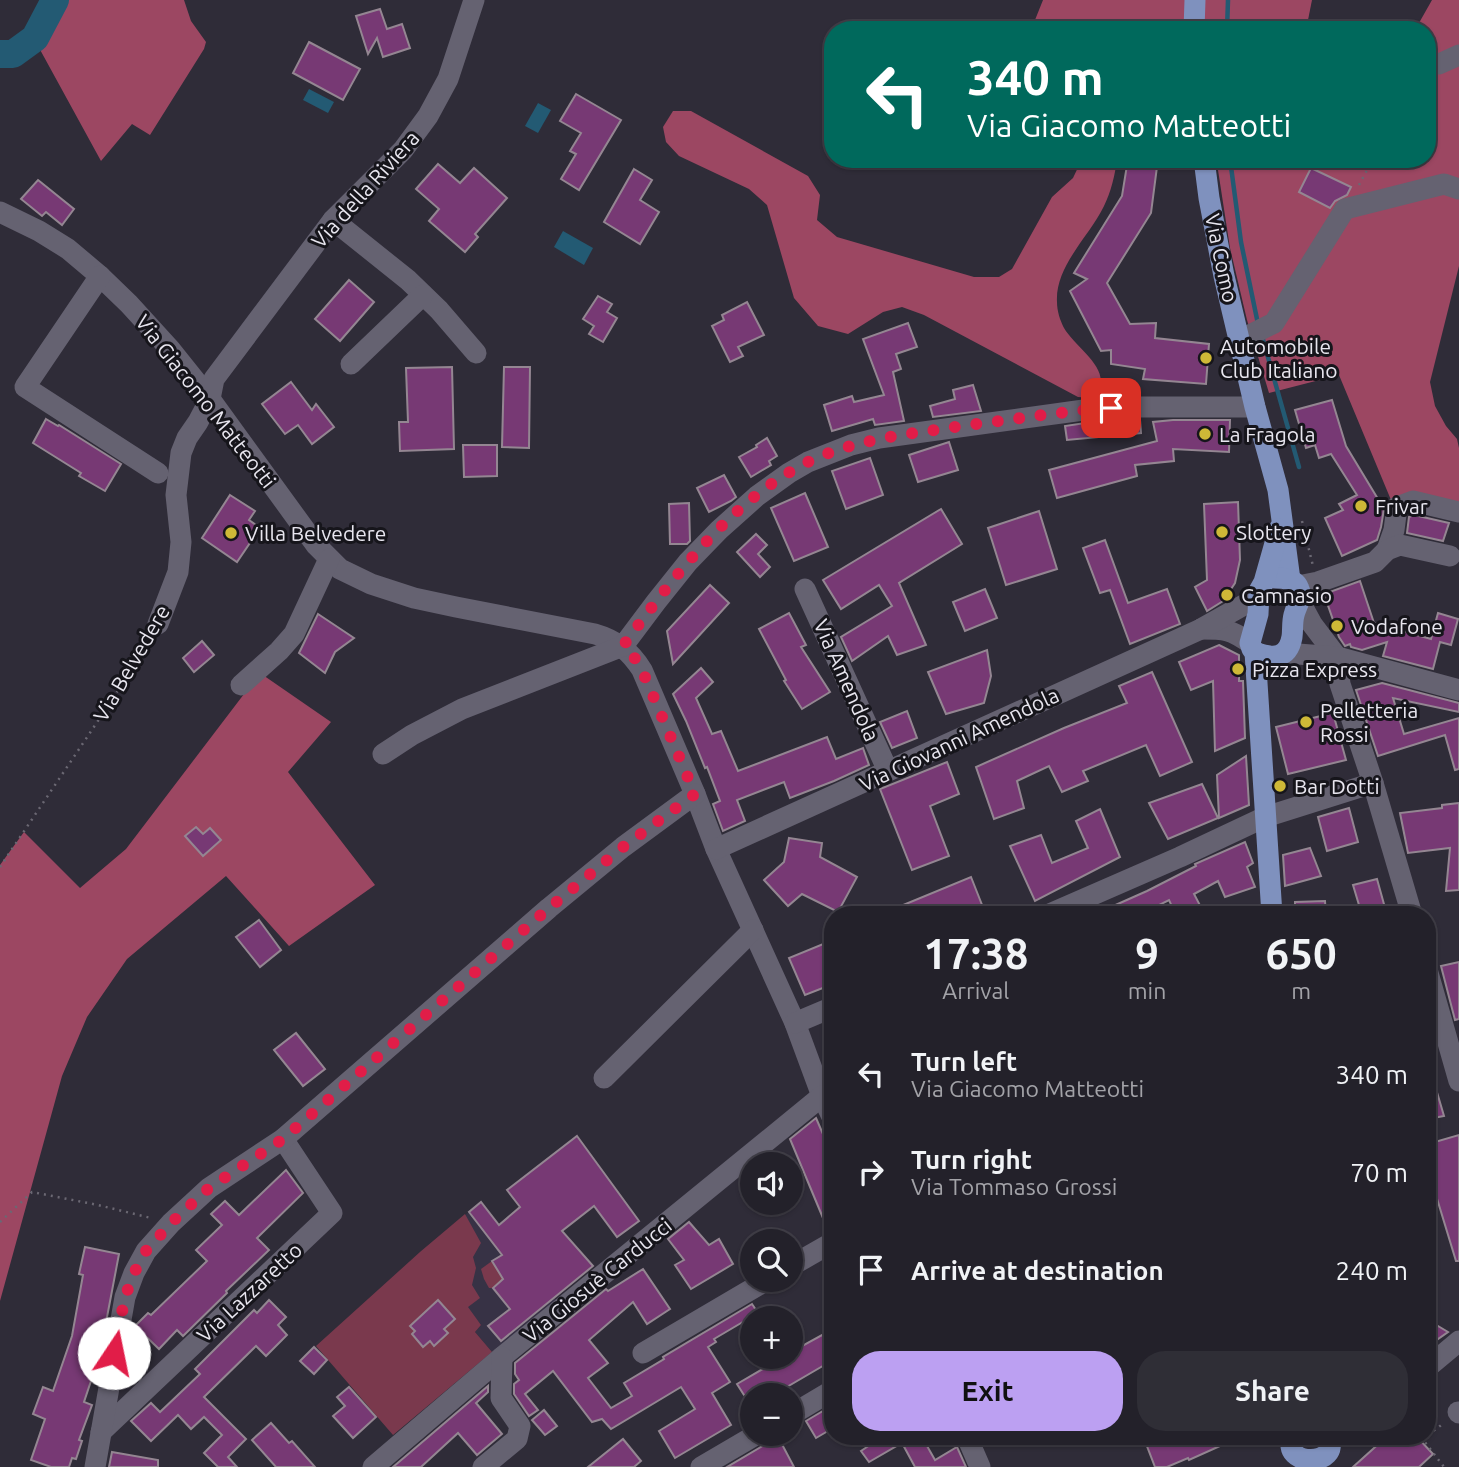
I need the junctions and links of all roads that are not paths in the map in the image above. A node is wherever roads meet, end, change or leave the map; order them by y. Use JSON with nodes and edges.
{"nodes":[{"id":1,"x":474,"y":0,"type":"edge"},
{"id":2,"x":1195,"y":0,"type":"edge"},
{"id":3,"x":1194,"y":21,"type":"edge"},
{"id":4,"x":1459,"y":55,"type":"edge"},
{"id":5,"x":1439,"y":64,"type":"dead end"},
{"id":6,"x":1205,"y":168,"type":"edge"},
{"id":7,"x":1459,"y":189,"type":"edge"},
{"id":8,"x":0,"y":212,"type":"edge"},
{"id":9,"x":333,"y":220,"type":"junction"},
{"id":10,"x":100,"y":276,"type":"junction"},
{"id":11,"x":423,"y":295,"type":"junction"},
{"id":12,"x":1241,"y":340,"type":"junction"},
{"id":13,"x":476,"y":353,"type":"dead end"},
{"id":14,"x":351,"y":365,"type":"dead end"},
{"id":15,"x":210,"y":399,"type":"junction"},
{"id":16,"x":1255,"y":407,"type":"junction"},
{"id":17,"x":158,"y":473,"type":"dead end"},
{"id":18,"x":1459,"y":512,"type":"edge"},
{"id":19,"x":1281,"y":520,"type":"junction"},
{"id":20,"x":1387,"y":550,"type":"junction"},
{"id":21,"x":1450,"y":556,"type":"dead end"},
{"id":22,"x":329,"y":559,"type":"junction"},
{"id":23,"x":805,"y":589,"type":"dead end"},
{"id":24,"x":1261,"y":589,"type":"junction"},
{"id":25,"x":1295,"y":589,"type":"junction"},
{"id":26,"x":158,"y":624,"type":"road end"},
{"id":27,"x":1201,"y":629,"type":"junction"},
{"id":28,"x":623,"y":646,"type":"junction"},
{"id":29,"x":1253,"y":647,"type":"junction"},
{"id":30,"x":1281,"y":655,"type":"junction"},
{"id":31,"x":1310,"y":656,"type":"junction"},
{"id":32,"x":1337,"y":657,"type":"junction"},
{"id":33,"x":1340,"y":684,"type":"junction"},
{"id":34,"x":241,"y":685,"type":"dead end"},
{"id":35,"x":1459,"y":690,"type":"edge"},
{"id":36,"x":1260,"y":703,"type":"junction"},
{"id":37,"x":383,"y":754,"type":"dead end"},
{"id":38,"x":888,"y":771,"type":"junction"},
{"id":39,"x":1373,"y":783,"type":"junction"},
{"id":40,"x":695,"y":794,"type":"junction"},
{"id":41,"x":1265,"y":817,"type":"junction"},
{"id":42,"x":716,"y":849,"type":"junction"},
{"id":43,"x":1068,"y":906,"type":"edge"},
{"id":44,"x":1271,"y":906,"type":"edge"},
{"id":45,"x":1409,"y":906,"type":"edge"},
{"id":46,"x":752,"y":930,"type":"junction"},
{"id":47,"x":1436,"y":995,"type":"edge"},
{"id":48,"x":824,"y":1011,"type":"edge"},
{"id":49,"x":795,"y":1023,"type":"junction"},
{"id":50,"x":1455,"y":1048,"type":"edge"},
{"id":51,"x":604,"y":1078,"type":"dead end"},
{"id":52,"x":1459,"y":1081,"type":"edge"},
{"id":53,"x":822,"y":1096,"type":"junction"},
{"id":54,"x":824,"y":1100,"type":"edge"},
{"id":55,"x":283,"y":1139,"type":"junction"},
{"id":56,"x":824,"y":1246,"type":"edge"},
{"id":57,"x":803,"y":1259,"type":"edge"},
{"id":58,"x":747,"y":1292,"type":"edge"},
{"id":59,"x":1459,"y":1341,"type":"edge"},
{"id":60,"x":643,"y":1353,"type":"dead end"},
{"id":61,"x":502,"y":1357,"type":"junction"},
{"id":62,"x":1436,"y":1360,"type":"edge"},
{"id":63,"x":824,"y":1395,"type":"edge"},
{"id":64,"x":803,"y":1408,"type":"edge"},
{"id":65,"x":101,"y":1432,"type":"junction"},
{"id":66,"x":740,"y":1444,"type":"edge"},
{"id":67,"x":970,"y":1445,"type":"edge"},
{"id":68,"x":1330,"y":1445,"type":"edge"},
{"id":69,"x":1297,"y":1452,"type":"edge"},
{"id":70,"x":94,"y":1467,"type":"edge"},
{"id":71,"x":373,"y":1467,"type":"edge"},
{"id":72,"x":483,"y":1467,"type":"edge"},
{"id":73,"x":701,"y":1467,"type":"edge"},
{"id":74,"x":980,"y":1467,"type":"edge"}],
"edges":[{"from":1,"to":9,"type":"street","name":"Via della Riviera"},
{"from":2,"to":3,"type":"main road"},
{"from":4,"to":5,"type":"street"},
{"from":6,"to":12,"type":"main road","name":"Via Como"},
{"from":7,"to":12,"type":"street"},
{"from":8,"to":10,"type":"street","name":"Via Giacomo Matteotti"},
{"from":9,"to":11,"type":"street"},
{"from":9,"to":15,"type":"street","name":"Via della Riviera"},
{"from":10,"to":15,"type":"street","name":"Via Giacomo Matteotti"},
{"from":10,"to":17,"type":"street"},
{"from":11,"to":13,"type":"street"},
{"from":11,"to":14,"type":"street"},
{"from":12,"to":16,"type":"main road","name":"Via Como"},
{"from":15,"to":22,"type":"street","name":"Via Giacomo Matteotti"},
{"from":15,"to":26,"type":"street","name":"Via Belvedere"},
{"from":16,"to":19,"type":"main road","name":"Via Como"},
{"from":16,"to":28,"type":"street"},
{"from":18,"to":20,"type":"street"},
{"from":19,"to":24,"type":"main road","name":"Via Como"},
{"from":19,"to":25,"type":"main road","name":"Via Como"},
{"from":20,"to":21,"type":"street"},
{"from":20,"to":25,"type":"street"},
{"from":22,"to":28,"type":"street","name":"Via Giacomo Matteotti"},
{"from":22,"to":34,"type":"street"},
{"from":23,"to":38,"type":"street","name":"Via Amendola"},
{"from":24,"to":25,"type":"main road"},
{"from":24,"to":27,"type":"street","name":"Via Giovanni Amendola"},
{"from":24,"to":29,"type":"main road","name":"Via Como"},
{"from":25,"to":30,"type":"main road","name":"Via Como"},
{"from":25,"to":32,"type":"street"},
{"from":27,"to":29,"type":"street"},
{"from":27,"to":38,"type":"street","name":"Via Giovanni Amendola"},
{"from":28,"to":37,"type":"street"},
{"from":28,"to":40,"type":"street"},
{"from":29,"to":30,"type":"main road"},
{"from":29,"to":36,"type":"main road","name":"Via Como"},
{"from":30,"to":31,"type":"street"},
{"from":30,"to":36,"type":"main road","name":"Via Como"},
{"from":31,"to":32,"type":"street"},
{"from":31,"to":33,"type":"street"},
{"from":32,"to":33,"type":"street"},
{"from":32,"to":35,"type":"street"},
{"from":33,"to":39,"type":"street"},
{"from":36,"to":41,"type":"main road","name":"Via Como"},
{"from":38,"to":42,"type":"street","name":"Via Giovanni Amendola"},
{"from":39,"to":41,"type":"street"},
{"from":39,"to":45,"type":"street"},
{"from":40,"to":42,"type":"street"},
{"from":40,"to":55,"type":"street"},
{"from":41,"to":43,"type":"street"},
{"from":41,"to":44,"type":"main road","name":"Via Como"},
{"from":42,"to":46,"type":"street"},
{"from":46,"to":49,"type":"street"},
{"from":46,"to":51,"type":"street"},
{"from":47,"to":50,"type":"street"},
{"from":48,"to":49,"type":"street"},
{"from":49,"to":53,"type":"street"},
{"from":50,"to":52,"type":"street"},
{"from":53,"to":54,"type":"street"},
{"from":53,"to":61,"type":"street","name":"Via Giosuè Carducci"},
{"from":55,"to":65,"type":"street"},
{"from":55,"to":65,"type":"street","name":"Via Lazzaretto"},
{"from":56,"to":57,"type":"street"},
{"from":58,"to":60,"type":"street"},
{"from":59,"to":62,"type":"street"},
{"from":61,"to":71,"type":"street","name":"Via Giosuè Carducci"},
{"from":61,"to":72,"type":"street"},
{"from":63,"to":64,"type":"street"},
{"from":65,"to":70,"type":"street"},
{"from":66,"to":73,"type":"street"},
{"from":67,"to":74,"type":"street"},
{"from":68,"to":69,"type":"main road"}]}
